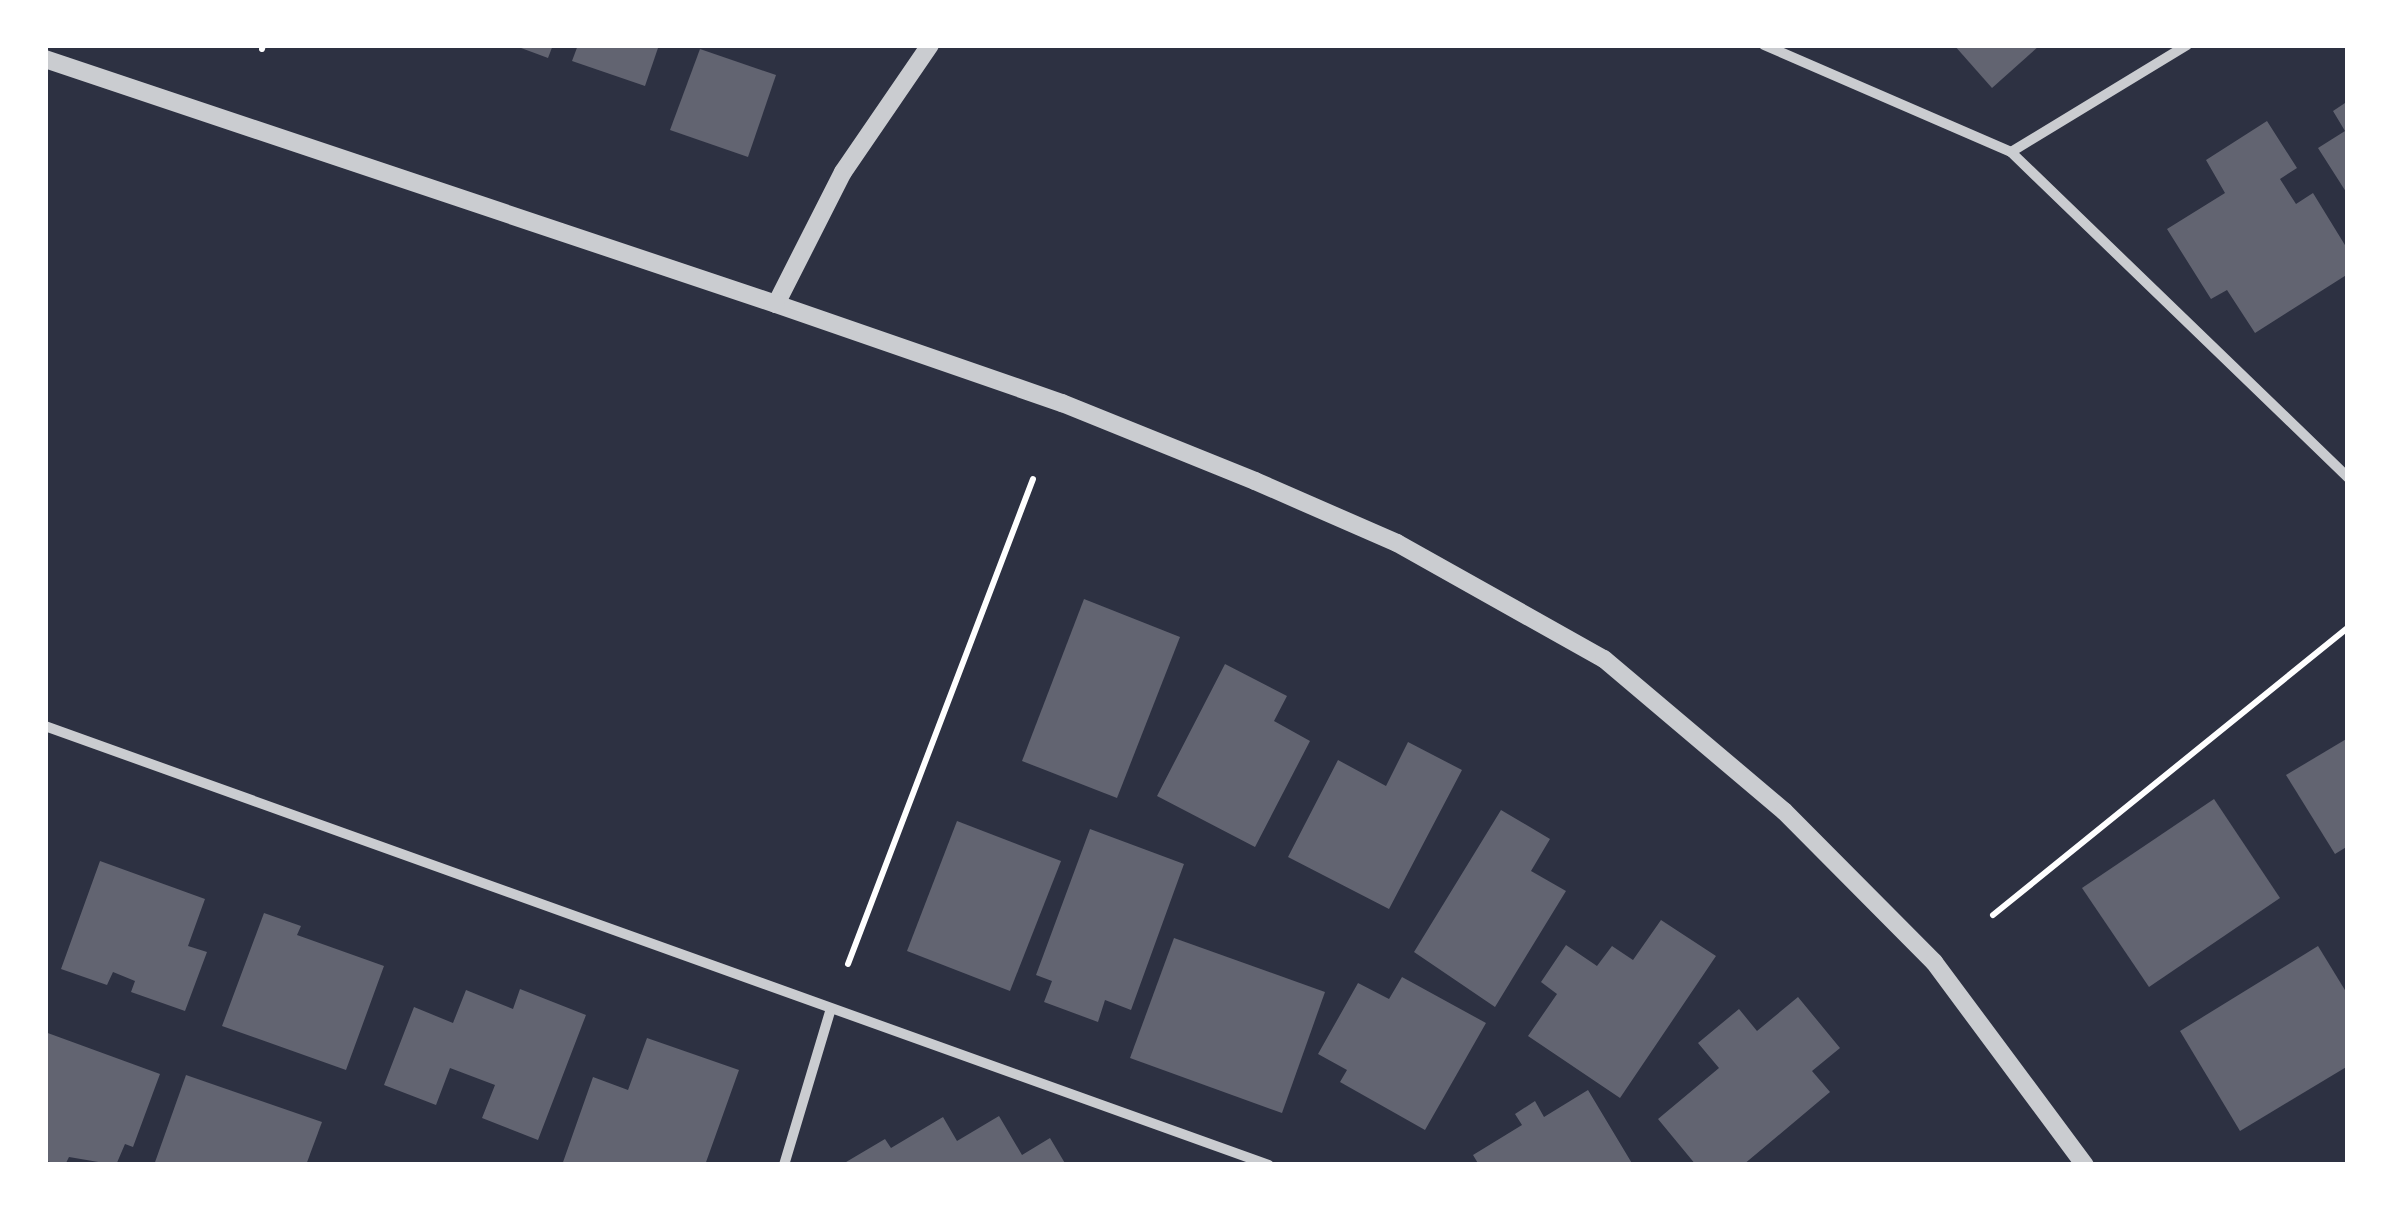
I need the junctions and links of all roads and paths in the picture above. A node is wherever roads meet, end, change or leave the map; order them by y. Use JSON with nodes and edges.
{"nodes":[{"id":1,"x":930,"y":45,"type":"edge"},
{"id":2,"x":1764,"y":45,"type":"edge"},
{"id":3,"x":2188,"y":45,"type":"edge"},
{"id":4,"x":45,"y":59,"type":"edge"},
{"id":5,"x":2011,"y":152,"type":"junction"},
{"id":6,"x":776,"y":304,"type":"junction"},
{"id":7,"x":2348,"y":478,"type":"edge"},
{"id":8,"x":1033,"y":480,"type":"dead end"},
{"id":9,"x":2348,"y":628,"type":"edge"},
{"id":10,"x":45,"y":726,"type":"edge"},
{"id":11,"x":1993,"y":915,"type":"dead end"},
{"id":12,"x":830,"y":1012,"type":"junction"},
{"id":13,"x":784,"y":1165,"type":"edge"},
{"id":14,"x":1269,"y":1165,"type":"edge"},
{"id":15,"x":2085,"y":1165,"type":"edge"}],
"edges":[{"from":1,"to":6,"type":"street"},
{"from":2,"to":5,"type":"street"},
{"from":3,"to":5,"type":"street"},
{"from":4,"to":6,"type":"street"},
{"from":5,"to":7,"type":"street"},
{"from":6,"to":15,"type":"street"},
{"from":8,"to":12,"type":"path"},
{"from":9,"to":11,"type":"path"},
{"from":10,"to":12,"type":"street"},
{"from":12,"to":13,"type":"street"},
{"from":12,"to":14,"type":"street"}]}
